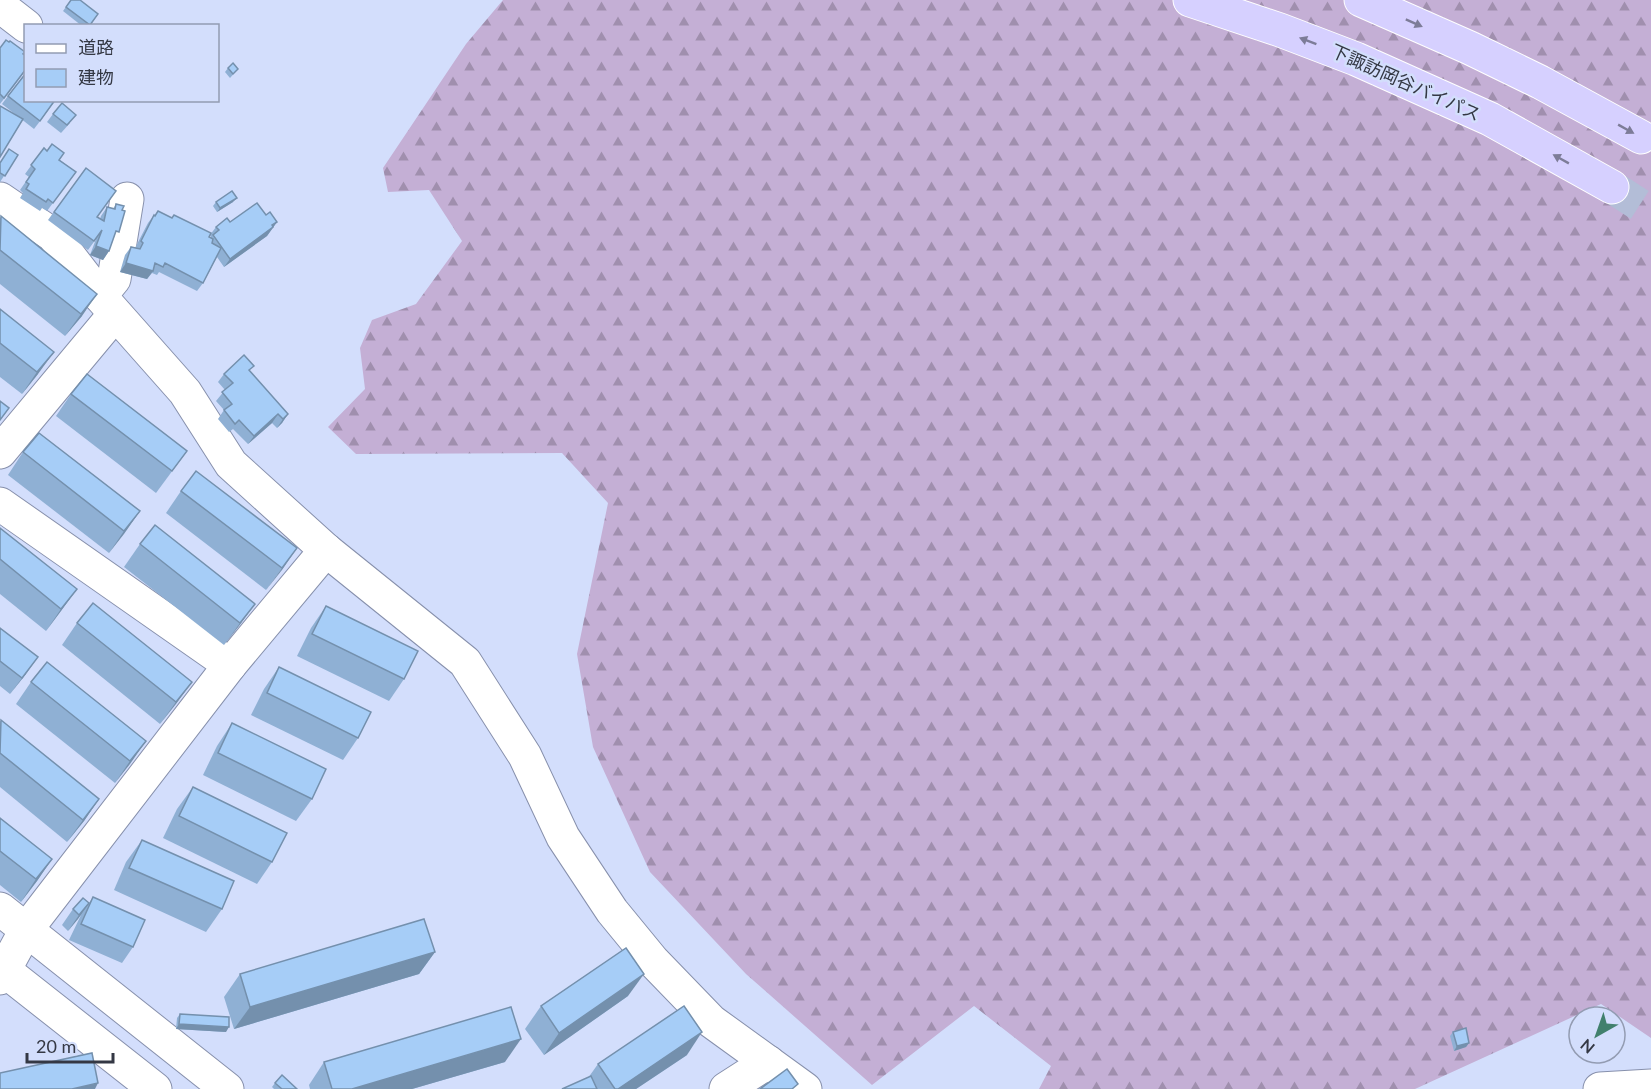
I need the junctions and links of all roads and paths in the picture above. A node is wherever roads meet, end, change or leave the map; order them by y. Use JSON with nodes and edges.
{"nodes":[{"id":1,"x":1190,"y":0,"type":"edge"},
{"id":2,"x":1361,"y":0,"type":"edge"},
{"id":3,"x":0,"y":6,"type":"edge"},
{"id":4,"x":24,"y":24,"type":"edge"},
{"id":5,"x":1641,"y":137,"type":"dead end"},
{"id":6,"x":1612,"y":187,"type":"tunnel mouth"},
{"id":7,"x":0,"y":199,"type":"edge"},
{"id":8,"x":127,"y":199,"type":"dead end"},
{"id":9,"x":108,"y":305,"type":"junction"},
{"id":10,"x":0,"y":452,"type":"edge"},
{"id":11,"x":0,"y":504,"type":"edge"},
{"id":12,"x":326,"y":550,"type":"junction"},
{"id":13,"x":230,"y":665,"type":"junction"},
{"id":14,"x":0,"y":909,"type":"edge"},
{"id":15,"x":26,"y":930,"type":"junction"},
{"id":16,"x":1,"y":972,"type":"edge"},
{"id":17,"x":768,"y":1062,"type":"junction"},
{"id":18,"x":1651,"y":1086,"type":"edge"},
{"id":19,"x":155,"y":1089,"type":"edge"},
{"id":20,"x":227,"y":1089,"type":"edge"},
{"id":21,"x":726,"y":1089,"type":"edge"},
{"id":22,"x":805,"y":1089,"type":"edge"},
{"id":23,"x":1600,"y":1089,"type":"edge"}],
"edges":[{"from":6,"to":1,"type":"highway","name":"下諏訪岡谷バイパス","one_way":true},
{"from":2,"to":5,"type":"highway","one_way":true},
{"from":3,"to":4,"type":"street"},
{"from":7,"to":9,"type":"street"},
{"from":8,"to":9,"type":"street"},
{"from":9,"to":10,"type":"street"},
{"from":9,"to":12,"type":"street"},
{"from":11,"to":13,"type":"street"},
{"from":12,"to":13,"type":"street"},
{"from":12,"to":17,"type":"street"},
{"from":13,"to":15,"type":"street"},
{"from":14,"to":15,"type":"street"},
{"from":15,"to":16,"type":"street"},
{"from":15,"to":20,"type":"street"},
{"from":16,"to":19,"type":"street"},
{"from":17,"to":21,"type":"street"},
{"from":17,"to":22,"type":"street"},
{"from":18,"to":23,"type":"street"}]}
